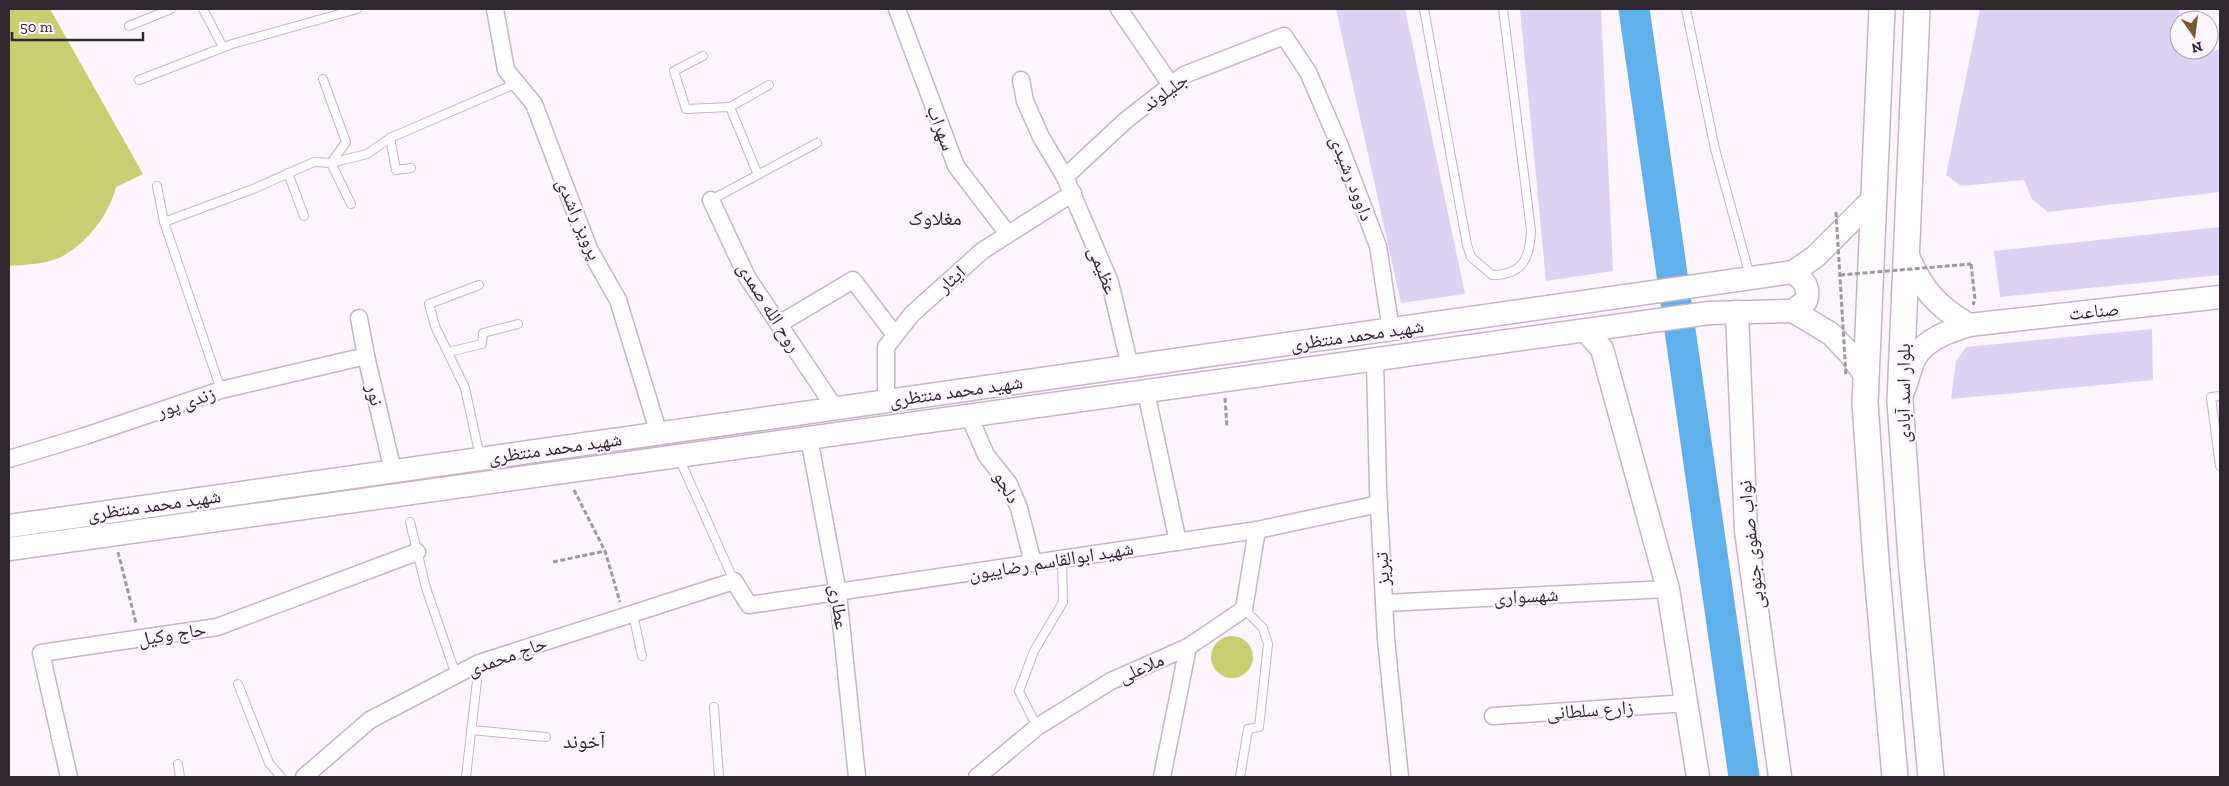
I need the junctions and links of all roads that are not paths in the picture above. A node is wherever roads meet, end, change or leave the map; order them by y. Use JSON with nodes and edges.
{"nodes":[{"id":1,"x":171,"y":9,"type":"edge"},
{"id":2,"x":203,"y":9,"type":"edge"},
{"id":3,"x":357,"y":9,"type":"edge"},
{"id":4,"x":495,"y":9,"type":"edge"},
{"id":5,"x":896,"y":9,"type":"edge"},
{"id":6,"x":1119,"y":9,"type":"edge"},
{"id":7,"x":1424,"y":9,"type":"edge"},
{"id":8,"x":1503,"y":9,"type":"edge"},
{"id":9,"x":1686,"y":9,"type":"edge"},
{"id":10,"x":1882,"y":9,"type":"edge"},
{"id":11,"x":1917,"y":9,"type":"edge"},
{"id":12,"x":129,"y":26,"type":"dead end"},
{"id":13,"x":1284,"y":36,"type":"joint"},
{"id":14,"x":223,"y":47,"type":"junction"},
{"id":15,"x":703,"y":56,"type":"dead end"},
{"id":16,"x":323,"y":79,"type":"dead end"},
{"id":17,"x":139,"y":80,"type":"dead end"},
{"id":18,"x":1021,"y":80,"type":"dead end"},
{"id":19,"x":517,"y":83,"type":"junction"},
{"id":20,"x":769,"y":85,"type":"dead end"},
{"id":21,"x":1171,"y":85,"type":"junction"},
{"id":22,"x":730,"y":107,"type":"junction"},
{"id":23,"x":390,"y":138,"type":"junction"},
{"id":24,"x":817,"y":143,"type":"dead end"},
{"id":25,"x":332,"y":163,"type":"junction"},
{"id":26,"x":411,"y":168,"type":"dead end"},
{"id":27,"x":288,"y":173,"type":"junction"},
{"id":28,"x":758,"y":175,"type":"junction"},
{"id":29,"x":1065,"y":177,"type":"junction"},
{"id":30,"x":157,"y":186,"type":"dead end"},
{"id":31,"x":1073,"y":193,"type":"junction"},
{"id":32,"x":1874,"y":198,"type":"junction"},
{"id":33,"x":711,"y":200,"type":"joint"},
{"id":34,"x":351,"y":204,"type":"dead end"},
{"id":35,"x":304,"y":216,"type":"dead end"},
{"id":36,"x":164,"y":222,"type":"junction"},
{"id":37,"x":1008,"y":234,"type":"junction"},
{"id":38,"x":1907,"y":254,"type":"junction"},
{"id":39,"x":1793,"y":272,"type":"junction"},
{"id":40,"x":1751,"y":278,"type":"junction"},
{"id":41,"x":479,"y":285,"type":"dead end"},
{"id":42,"x":2220,"y":297,"type":"edge"},
{"id":43,"x":1793,"y":311,"type":"junction"},
{"id":44,"x":359,"y":318,"type":"dead end"},
{"id":45,"x":1737,"y":318,"type":"junction"},
{"id":46,"x":518,"y":324,"type":"dead end"},
{"id":47,"x":779,"y":324,"type":"junction"},
{"id":48,"x":1968,"y":325,"type":"junction"},
{"id":49,"x":1390,"y":330,"type":"junction"},
{"id":50,"x":895,"y":335,"type":"junction"},
{"id":51,"x":1614,"y":338,"type":"junction"},
{"id":52,"x":448,"y":352,"type":"junction"},
{"id":53,"x":366,"y":356,"type":"junction"},
{"id":54,"x":1375,"y":360,"type":"junction"},
{"id":55,"x":1130,"y":367,"type":"junction"},
{"id":56,"x":1856,"y":376,"type":"junction"},
{"id":57,"x":221,"y":390,"type":"junction"},
{"id":58,"x":1146,"y":392,"type":"junction"},
{"id":59,"x":2220,"y":396,"type":"edge"},
{"id":60,"x":886,"y":401,"type":"junction"},
{"id":61,"x":1900,"y":402,"type":"junction"},
{"id":62,"x":835,"y":408,"type":"junction"},
{"id":63,"x":969,"y":416,"type":"junction"},
{"id":64,"x":659,"y":434,"type":"junction"},
{"id":65,"x":809,"y":438,"type":"junction"},
{"id":66,"x":678,"y":456,"type":"junction"},
{"id":67,"x":9,"y":459,"type":"edge"},
{"id":68,"x":481,"y":459,"type":"junction"},
{"id":69,"x":2220,"y":466,"type":"edge"},
{"id":70,"x":393,"y":471,"type":"junction"},
{"id":71,"x":1379,"y":504,"type":"junction"},
{"id":72,"x":410,"y":522,"type":"dead end"},
{"id":73,"x":9,"y":526,"type":"edge"},
{"id":74,"x":1257,"y":530,"type":"junction"},
{"id":75,"x":1178,"y":542,"type":"junction"},
{"id":76,"x":9,"y":549,"type":"edge"},
{"id":77,"x":417,"y":552,"type":"junction"},
{"id":78,"x":1062,"y":559,"type":"junction"},
{"id":79,"x":1033,"y":563,"type":"junction"},
{"id":80,"x":734,"y":581,"type":"junction"},
{"id":81,"x":1668,"y":589,"type":"junction"},
{"id":82,"x":838,"y":593,"type":"junction"},
{"id":83,"x":1384,"y":603,"type":"junction"},
{"id":84,"x":1244,"y":609,"type":"junction"},
{"id":85,"x":629,"y":615,"type":"junction"},
{"id":86,"x":1188,"y":647,"type":"junction"},
{"id":87,"x":642,"y":656,"type":"dead end"},
{"id":88,"x":479,"y":663,"type":"junction"},
{"id":89,"x":456,"y":675,"type":"junction"},
{"id":90,"x":238,"y":684,"type":"dead end"},
{"id":91,"x":1686,"y":703,"type":"junction"},
{"id":92,"x":714,"y":707,"type":"dead end"},
{"id":93,"x":1493,"y":716,"type":"dead end"},
{"id":94,"x":1037,"y":727,"type":"junction"},
{"id":95,"x":471,"y":730,"type":"junction"},
{"id":96,"x":546,"y":737,"type":"dead end"},
{"id":97,"x":178,"y":764,"type":"dead end"},
{"id":98,"x":1928,"y":776,"type":"edge"},
{"id":99,"x":70,"y":777,"type":"edge"},
{"id":100,"x":180,"y":777,"type":"edge"},
{"id":101,"x":281,"y":777,"type":"edge"},
{"id":102,"x":304,"y":777,"type":"edge"},
{"id":103,"x":466,"y":777,"type":"edge"},
{"id":104,"x":718,"y":777,"type":"edge"},
{"id":105,"x":856,"y":777,"type":"edge"},
{"id":106,"x":977,"y":777,"type":"edge"},
{"id":107,"x":1162,"y":777,"type":"edge"},
{"id":108,"x":1240,"y":777,"type":"edge"},
{"id":109,"x":1400,"y":777,"type":"edge"},
{"id":110,"x":1698,"y":777,"type":"edge"},
{"id":111,"x":1780,"y":777,"type":"edge"},
{"id":112,"x":1895,"y":777,"type":"edge"}],
"edges":[{"from":1,"to":12,"type":"lane"},
{"from":2,"to":14,"type":"lane"},
{"from":3,"to":14,"type":"lane"},
{"from":4,"to":19,"type":"street","name":"پرویز راشدی"},
{"from":5,"to":37,"type":"street","name":"سهراب"},
{"from":6,"to":21,"type":"street"},
{"from":7,"to":8,"type":"lane"},
{"from":9,"to":40,"type":"lane"},
{"from":10,"to":32,"type":"main road","name":"بلوار اسد آبادی"},
{"from":11,"to":38,"type":"main road","name":"بلوار اسد آبادی"},
{"from":13,"to":21,"type":"street","name":"جلیلوند"},
{"from":13,"to":49,"type":"street","name":"داوود رشیدی"},
{"from":14,"to":17,"type":"lane"},
{"from":15,"to":22,"type":"lane"},
{"from":16,"to":25,"type":"lane"},
{"from":18,"to":29,"type":"street","name":"عظیمی"},
{"from":19,"to":23,"type":"lane"},
{"from":19,"to":64,"type":"street","name":"پرویز راشدی"},
{"from":20,"to":22,"type":"lane"},
{"from":21,"to":29,"type":"street","name":"جلیلوند"},
{"from":22,"to":28,"type":"lane"},
{"from":23,"to":25,"type":"lane"},
{"from":23,"to":26,"type":"lane"},
{"from":24,"to":28,"type":"lane"},
{"from":25,"to":27,"type":"lane"},
{"from":25,"to":34,"type":"lane"},
{"from":27,"to":35,"type":"lane"},
{"from":27,"to":36,"type":"lane"},
{"from":28,"to":33,"type":"lane"},
{"from":29,"to":31,"type":"street","name":"عظیمی"},
{"from":30,"to":36,"type":"lane"},
{"from":31,"to":37,"type":"street","name":"ایثار"},
{"from":31,"to":55,"type":"street","name":"عظیمی"},
{"from":32,"to":39,"type":"main road","name":"شهید محمد منتظری"},
{"from":32,"to":56,"type":"main road","name":"بلوار اسد آبادی"},
{"from":33,"to":47,"type":"street","name":"روح الله صمدی"},
{"from":36,"to":57,"type":"lane"},
{"from":37,"to":50,"type":"street","name":"ایثار"},
{"from":38,"to":48,"type":"main road"},
{"from":38,"to":61,"type":"main road","name":"بلوار اسد آبادی"},
{"from":39,"to":40,"type":"main road","name":"شهید محمد منتظری"},
{"from":39,"to":43,"type":"main road"},
{"from":40,"to":49,"type":"main road","name":"شهید محمد منتظری"},
{"from":41,"to":52,"type":"lane"},
{"from":42,"to":48,"type":"main road","name":"صناعت"},
{"from":43,"to":45,"type":"main road","name":"شهید محمد منتظری"},
{"from":43,"to":56,"type":"main road"},
{"from":44,"to":53,"type":"street","name":"نور"},
{"from":45,"to":51,"type":"main road","name":"شهید محمد منتظری"},
{"from":45,"to":111,"type":"main road","name":"نواب صفوی جنوبی"},
{"from":46,"to":52,"type":"lane"},
{"from":47,"to":50,"type":"street"},
{"from":47,"to":62,"type":"street","name":"روح الله صمدی"},
{"from":48,"to":61,"type":"main road","name":"صناعت"},
{"from":49,"to":55,"type":"main road","name":"شهید محمد منتظری"},
{"from":50,"to":60,"type":"street","name":"ایثار"},
{"from":51,"to":54,"type":"main road","name":"شهید محمد منتظری"},
{"from":51,"to":81,"type":"main road"},
{"from":52,"to":68,"type":"lane"},
{"from":53,"to":57,"type":"street","name":"زندی پور"},
{"from":53,"to":70,"type":"street","name":"نور"},
{"from":54,"to":58,"type":"main road","name":"شهید محمد منتظری"},
{"from":54,"to":71,"type":"street","name":"تبریز"},
{"from":55,"to":60,"type":"main road","name":"شهید محمد منتظری"},
{"from":56,"to":112,"type":"main road","name":"بلوار اسد آبادی"},
{"from":57,"to":67,"type":"street","name":"زندی پور"},
{"from":58,"to":63,"type":"main road","name":"شهید محمد منتظری"},
{"from":58,"to":75,"type":"street"},
{"from":59,"to":69,"type":"lane"},
{"from":60,"to":62,"type":"main road","name":"شهید محمد منتظری"},
{"from":61,"to":98,"type":"main road","name":"بلوار اسد آبادی"},
{"from":62,"to":64,"type":"main road","name":"شهید محمد منتظری"},
{"from":63,"to":65,"type":"main road","name":"شهید محمد منتظری"},
{"from":63,"to":79,"type":"street","name":"دلجو"},
{"from":64,"to":68,"type":"main road","name":"شهید محمد منتظری"},
{"from":65,"to":66,"type":"main road","name":"شهید محمد منتظری"},
{"from":65,"to":82,"type":"street","name":"عطاری"},
{"from":66,"to":76,"type":"main road","name":"شهید محمد منتظری"},
{"from":66,"to":80,"type":"lane"},
{"from":68,"to":70,"type":"main road","name":"شهید محمد منتظری"},
{"from":70,"to":73,"type":"main road","name":"شهید محمد منتظری"},
{"from":71,"to":74,"type":"street","name":"شهید ابوالقاسم رضاییون"},
{"from":71,"to":83,"type":"street","name":"تبریز"},
{"from":72,"to":77,"type":"lane"},
{"from":74,"to":75,"type":"street","name":"شهید ابوالقاسم رضاییون"},
{"from":74,"to":84,"type":"street"},
{"from":75,"to":78,"type":"street","name":"شهید ابوالقاسم رضاییون"},
{"from":77,"to":89,"type":"lane"},
{"from":77,"to":99,"type":"street","name":"حاج وکیل"},
{"from":78,"to":79,"type":"street","name":"شهید ابوالقاسم رضاییون"},
{"from":78,"to":94,"type":"lane"},
{"from":79,"to":82,"type":"street","name":"شهید ابوالقاسم رضاییون"},
{"from":80,"to":82,"type":"street","name":"شهید ابوالقاسم رضاییون"},
{"from":80,"to":85,"type":"street","name":"حاج محمدی"},
{"from":81,"to":83,"type":"street","name":"شهسواری"},
{"from":81,"to":91,"type":"main road"},
{"from":82,"to":105,"type":"street","name":"عطاری"},
{"from":83,"to":109,"type":"street","name":"تبریز"},
{"from":84,"to":86,"type":"street","name":"ملاعلی"},
{"from":84,"to":108,"type":"lane"},
{"from":85,"to":87,"type":"lane"},
{"from":85,"to":88,"type":"street","name":"حاج محمدی"},
{"from":86,"to":94,"type":"street","name":"ملاعلی"},
{"from":86,"to":107,"type":"street"},
{"from":88,"to":89,"type":"street","name":"حاج محمدی"},
{"from":88,"to":95,"type":"lane"},
{"from":89,"to":102,"type":"street","name":"حاج محمدی"},
{"from":90,"to":101,"type":"lane"},
{"from":91,"to":93,"type":"street","name":"زارع سلطانی"},
{"from":91,"to":110,"type":"main road"},
{"from":92,"to":104,"type":"lane"},
{"from":94,"to":106,"type":"street","name":"ملاعلی"},
{"from":95,"to":96,"type":"lane"},
{"from":95,"to":103,"type":"lane"},
{"from":97,"to":100,"type":"lane"}]}
